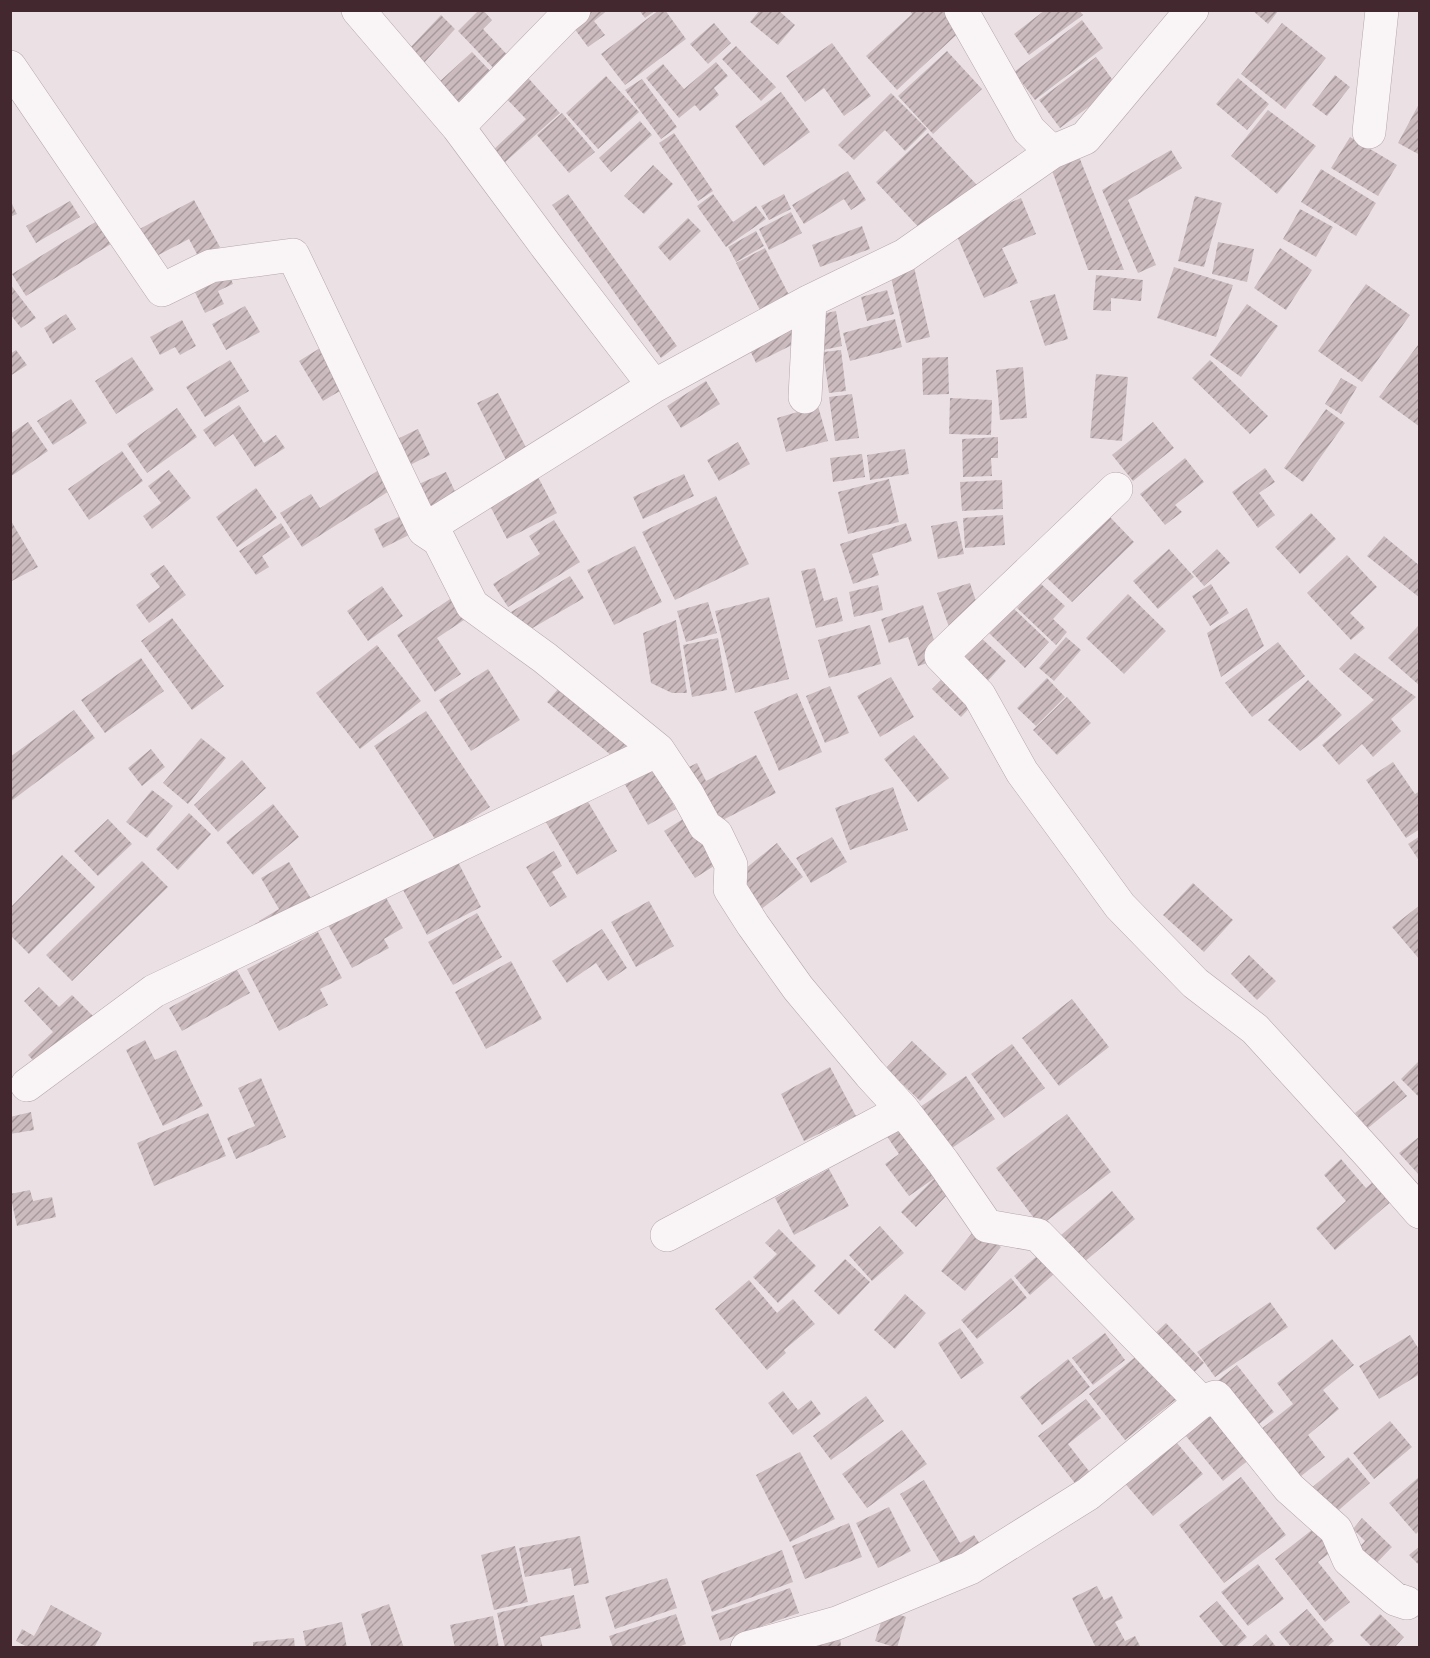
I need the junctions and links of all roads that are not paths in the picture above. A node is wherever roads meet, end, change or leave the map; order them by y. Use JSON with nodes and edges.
{"nodes":[{"id":1,"x":358,"y":10,"type":"edge"},
{"id":2,"x":574,"y":10,"type":"edge"},
{"id":3,"x":961,"y":10,"type":"edge"},
{"id":4,"x":1192,"y":10,"type":"edge"},
{"id":5,"x":1383,"y":10,"type":"edge"},
{"id":6,"x":10,"y":67,"type":"edge"},
{"id":7,"x":458,"y":127,"type":"junction"},
{"id":8,"x":1369,"y":132,"type":"dead end"},
{"id":9,"x":1052,"y":152,"type":"junction"},
{"id":10,"x":810,"y":301,"type":"junction"},
{"id":11,"x":654,"y":386,"type":"junction"},
{"id":12,"x":805,"y":397,"type":"dead end"},
{"id":13,"x":1116,"y":489,"type":"dead end"},
{"id":14,"x":424,"y":530,"type":"junction"},
{"id":15,"x":658,"y":750,"type":"junction"},
{"id":16,"x":27,"y":1085,"type":"dead end"},
{"id":17,"x":903,"y":1110,"type":"junction"},
{"id":18,"x":1419,"y":1212,"type":"edge"},
{"id":19,"x":667,"y":1235,"type":"dead end"},
{"id":20,"x":1201,"y":1402,"type":"junction"},
{"id":21,"x":1415,"y":1606,"type":"edge"},
{"id":22,"x":747,"y":1647,"type":"edge"}],
"edges":[{"from":1,"to":7,"type":"street"},
{"from":2,"to":7,"type":"street"},
{"from":3,"to":9,"type":"street"},
{"from":4,"to":9,"type":"street"},
{"from":5,"to":8,"type":"street"},
{"from":6,"to":14,"type":"street"},
{"from":7,"to":11,"type":"street"},
{"from":9,"to":10,"type":"street"},
{"from":10,"to":11,"type":"street"},
{"from":10,"to":12,"type":"street"},
{"from":11,"to":14,"type":"street"},
{"from":13,"to":18,"type":"street"},
{"from":14,"to":15,"type":"street"},
{"from":15,"to":16,"type":"street"},
{"from":15,"to":17,"type":"street"},
{"from":17,"to":19,"type":"street"},
{"from":17,"to":20,"type":"street"},
{"from":20,"to":21,"type":"street"},
{"from":20,"to":22,"type":"street"}]}
